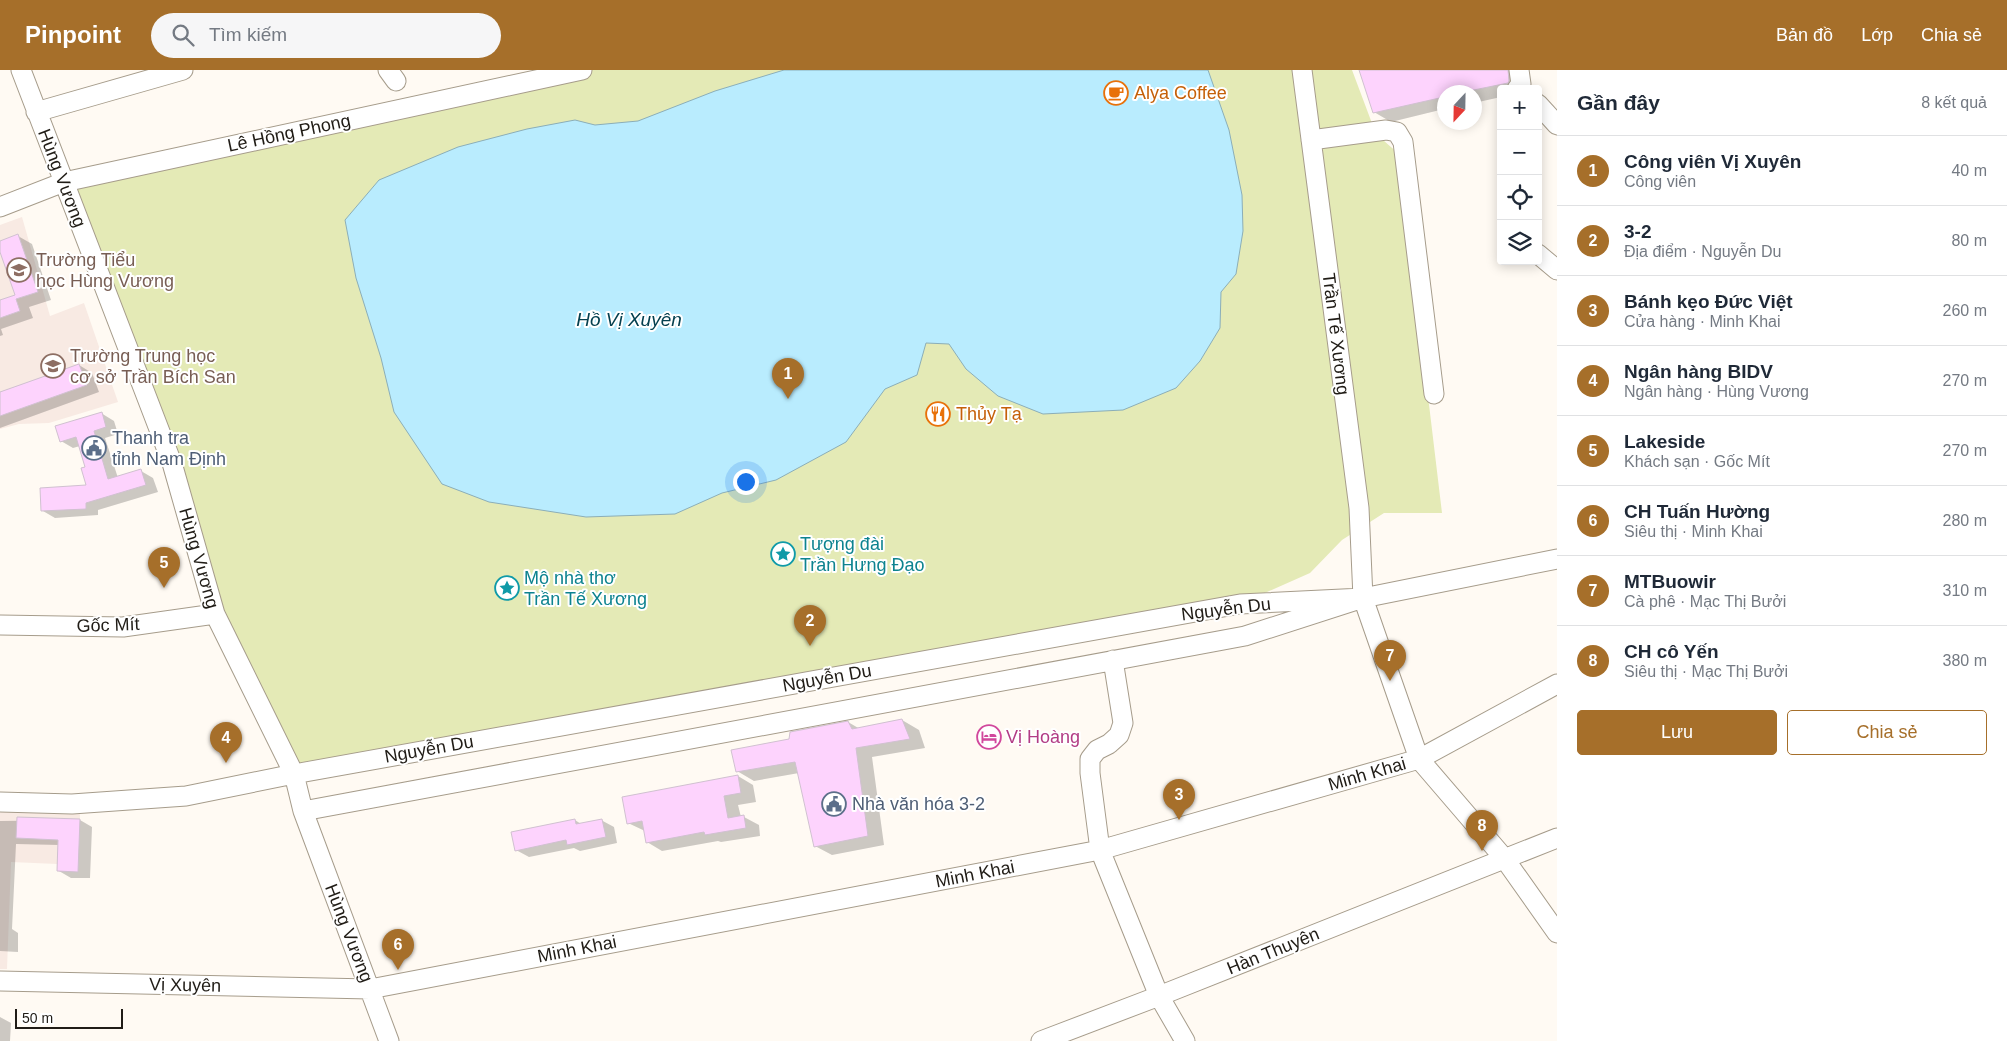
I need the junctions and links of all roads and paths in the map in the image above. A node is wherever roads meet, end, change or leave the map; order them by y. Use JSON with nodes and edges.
{"nodes":[{"id":1,"x":21,"y":70,"type":"edge"},
{"id":2,"x":184,"y":70,"type":"edge"},
{"id":3,"x":582,"y":70,"type":"edge"},
{"id":4,"x":1302,"y":70,"type":"edge"},
{"id":5,"x":1542,"y":108,"type":"edge"},
{"id":6,"x":36,"y":112,"type":"junction"},
{"id":7,"x":1557,"y":125,"type":"edge"},
{"id":8,"x":1311,"y":140,"type":"junction"},
{"id":9,"x":64,"y":182,"type":"junction"},
{"id":10,"x":0,"y":208,"type":"edge"},
{"id":11,"x":1542,"y":257,"type":"edge"},
{"id":12,"x":1557,"y":270,"type":"edge"},
{"id":13,"x":1434,"y":394,"type":"dead end"},
{"id":14,"x":1557,"y":559,"type":"edge"},
{"id":15,"x":1363,"y":598,"type":"junction"},
{"id":16,"x":215,"y":614,"type":"junction"},
{"id":17,"x":0,"y":625,"type":"edge"},
{"id":18,"x":1113,"y":660,"type":"junction"},
{"id":19,"x":1557,"y":684,"type":"edge"},
{"id":20,"x":1419,"y":759,"type":"junction"},
{"id":21,"x":294,"y":774,"type":"junction"},
{"id":22,"x":0,"y":802,"type":"edge"},
{"id":23,"x":303,"y":811,"type":"junction"},
{"id":24,"x":1557,"y":838,"type":"edge"},
{"id":25,"x":1100,"y":850,"type":"junction"},
{"id":26,"x":1504,"y":858,"type":"junction"},
{"id":27,"x":1557,"y":934,"type":"edge"},
{"id":28,"x":0,"y":981,"type":"edge"},
{"id":29,"x":370,"y":989,"type":"junction"},
{"id":30,"x":1159,"y":996,"type":"junction"},
{"id":31,"x":389,"y":1041,"type":"edge"},
{"id":32,"x":1042,"y":1041,"type":"edge"},
{"id":33,"x":1184,"y":1041,"type":"edge"}],
"edges":[{"from":1,"to":6,"type":"street","name":"Hùng Vương"},
{"from":2,"to":6,"type":"street"},
{"from":3,"to":9,"type":"street","name":"Lê Hồng Phong"},
{"from":4,"to":8,"type":"street","name":"Trần Tế Xương"},
{"from":5,"to":7,"type":"street"},
{"from":6,"to":9,"type":"street","name":"Hùng Vương"},
{"from":8,"to":13,"type":"street"},
{"from":8,"to":15,"type":"street","name":"Trần Tế Xương"},
{"from":9,"to":10,"type":"street","name":"Lê Hồng Phong"},
{"from":9,"to":16,"type":"street","name":"Hùng Vương"},
{"from":11,"to":12,"type":"street"},
{"from":14,"to":15,"type":"street","name":"Nguyễn Du"},
{"from":15,"to":18,"type":"street","name":"Nguyễn Du"},
{"from":15,"to":20,"type":"street","name":"Trần Tế Xương"},
{"from":15,"to":21,"type":"street","name":"Nguyễn Du"},
{"from":16,"to":17,"type":"street","name":"Gốc Mít"},
{"from":16,"to":21,"type":"street","name":"Hùng Vương"},
{"from":18,"to":23,"type":"street","name":"Nguyễn Du"},
{"from":18,"to":25,"type":"street"},
{"from":19,"to":20,"type":"street","name":"Minh Khai"},
{"from":20,"to":25,"type":"street","name":"Minh Khai"},
{"from":20,"to":26,"type":"street"},
{"from":21,"to":22,"type":"street","name":"Nguyễn Du"},
{"from":21,"to":23,"type":"street","name":"Hùng Vương"},
{"from":23,"to":29,"type":"street","name":"Hùng Vương"},
{"from":24,"to":26,"type":"street","name":"Hàn Thuyên"},
{"from":25,"to":29,"type":"street","name":"Minh Khai"},
{"from":25,"to":30,"type":"street"},
{"from":26,"to":27,"type":"street"},
{"from":26,"to":30,"type":"street","name":"Hàn Thuyên"},
{"from":28,"to":29,"type":"street","name":"Vị Xuyên"},
{"from":29,"to":31,"type":"street","name":"Hùng Vương"},
{"from":30,"to":32,"type":"street","name":"Hàn Thuyên"},
{"from":30,"to":33,"type":"street"}]}
